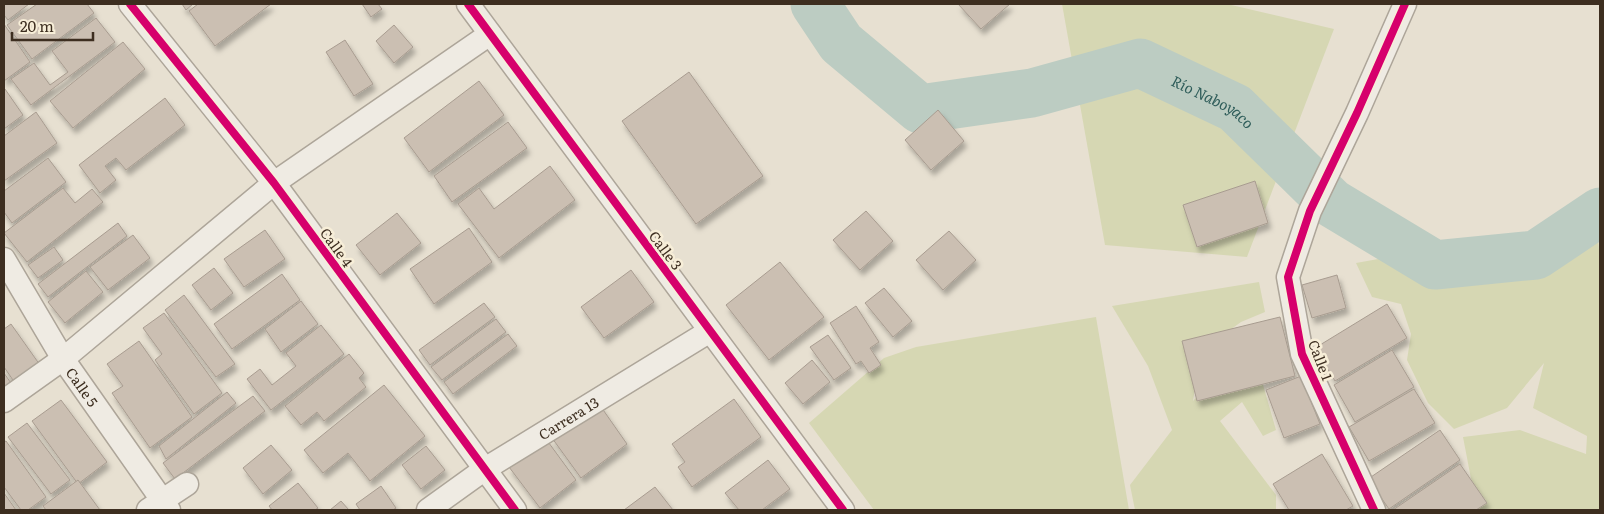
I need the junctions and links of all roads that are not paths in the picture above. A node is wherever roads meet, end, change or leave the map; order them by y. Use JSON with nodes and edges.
{"nodes":[{"id":1,"x":130,"y":4,"type":"edge"},
{"id":2,"x":468,"y":4,"type":"edge"},
{"id":3,"x":1405,"y":4,"type":"edge"},
{"id":4,"x":490,"y":34,"type":"junction"},
{"id":5,"x":274,"y":183,"type":"junction"},
{"id":6,"x":4,"y":259,"type":"edge"},
{"id":7,"x":710,"y":331,"type":"junction"},
{"id":8,"x":64,"y":359,"type":"junction"},
{"id":9,"x":4,"y":401,"type":"edge"},
{"id":10,"x":485,"y":469,"type":"junction"},
{"id":11,"x":187,"y":484,"type":"dead end"},
{"id":12,"x":160,"y":507,"type":"edge"},
{"id":13,"x":428,"y":510,"type":"edge"},
{"id":14,"x":515,"y":510,"type":"edge"},
{"id":15,"x":843,"y":510,"type":"edge"},
{"id":16,"x":1374,"y":510,"type":"edge"}],
"edges":[{"from":1,"to":5,"type":"street","name":"Calle 4"},
{"from":2,"to":4,"type":"street","name":"Calle 3"},
{"from":3,"to":16,"type":"street","name":"Calle 1"},
{"from":4,"to":5,"type":"street"},
{"from":4,"to":7,"type":"street","name":"Calle 3"},
{"from":5,"to":8,"type":"street"},
{"from":5,"to":10,"type":"street","name":"Calle 4"},
{"from":6,"to":8,"type":"street","name":"Calle 5"},
{"from":7,"to":10,"type":"street","name":"Carrera 13"},
{"from":7,"to":15,"type":"street","name":"Calle 3"},
{"from":8,"to":9,"type":"street"},
{"from":8,"to":12,"type":"street","name":"Calle 5"},
{"from":10,"to":13,"type":"street","name":"Carrera 13"},
{"from":10,"to":14,"type":"street","name":"Calle 4"},
{"from":11,"to":12,"type":"street"}]}
